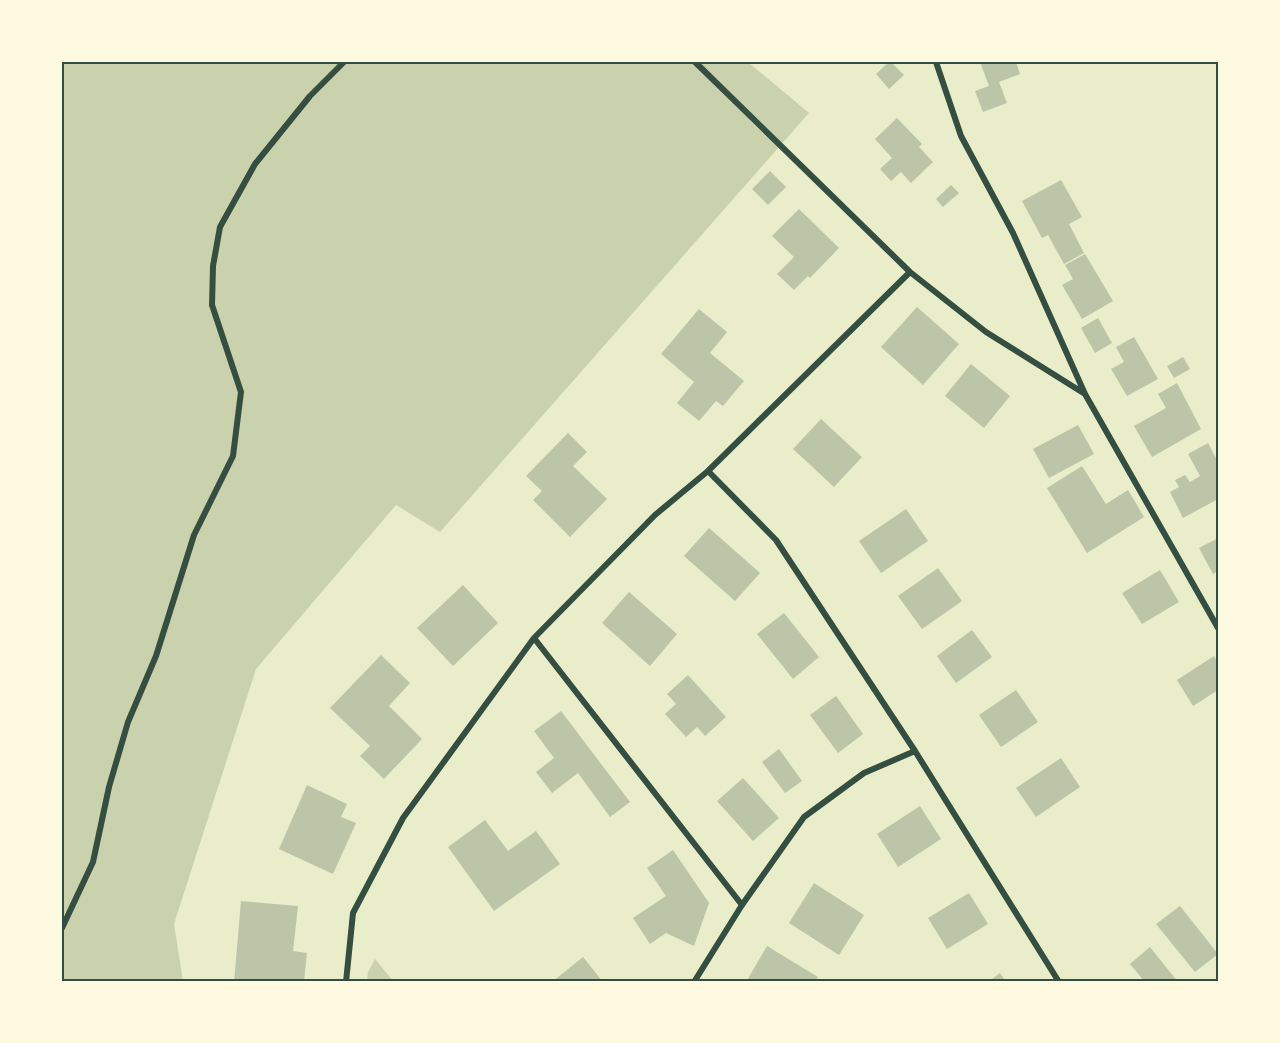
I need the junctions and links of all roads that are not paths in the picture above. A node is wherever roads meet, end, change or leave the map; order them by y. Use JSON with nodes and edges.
{"nodes":[{"id":1,"x":344,"y":62,"type":"edge"},
{"id":2,"x":695,"y":62,"type":"edge"},
{"id":3,"x":936,"y":62,"type":"edge"},
{"id":4,"x":910,"y":272,"type":"junction"},
{"id":5,"x":1085,"y":394,"type":"junction"},
{"id":6,"x":708,"y":471,"type":"junction"},
{"id":7,"x":1218,"y":628,"type":"edge"},
{"id":8,"x":534,"y":638,"type":"junction"},
{"id":9,"x":915,"y":751,"type":"junction"},
{"id":10,"x":742,"y":904,"type":"junction"},
{"id":11,"x":62,"y":928,"type":"edge"},
{"id":12,"x":346,"y":981,"type":"edge"},
{"id":13,"x":694,"y":981,"type":"edge"},
{"id":14,"x":1059,"y":981,"type":"edge"}],
"edges":[{"from":1,"to":11,"type":"street"},
{"from":2,"to":4,"type":"street"},
{"from":3,"to":5,"type":"street"},
{"from":4,"to":5,"type":"street"},
{"from":4,"to":6,"type":"street"},
{"from":5,"to":7,"type":"street"},
{"from":6,"to":8,"type":"street"},
{"from":6,"to":9,"type":"street"},
{"from":8,"to":10,"type":"street"},
{"from":8,"to":12,"type":"street"},
{"from":9,"to":10,"type":"street"},
{"from":9,"to":14,"type":"street"},
{"from":10,"to":13,"type":"street"}]}
